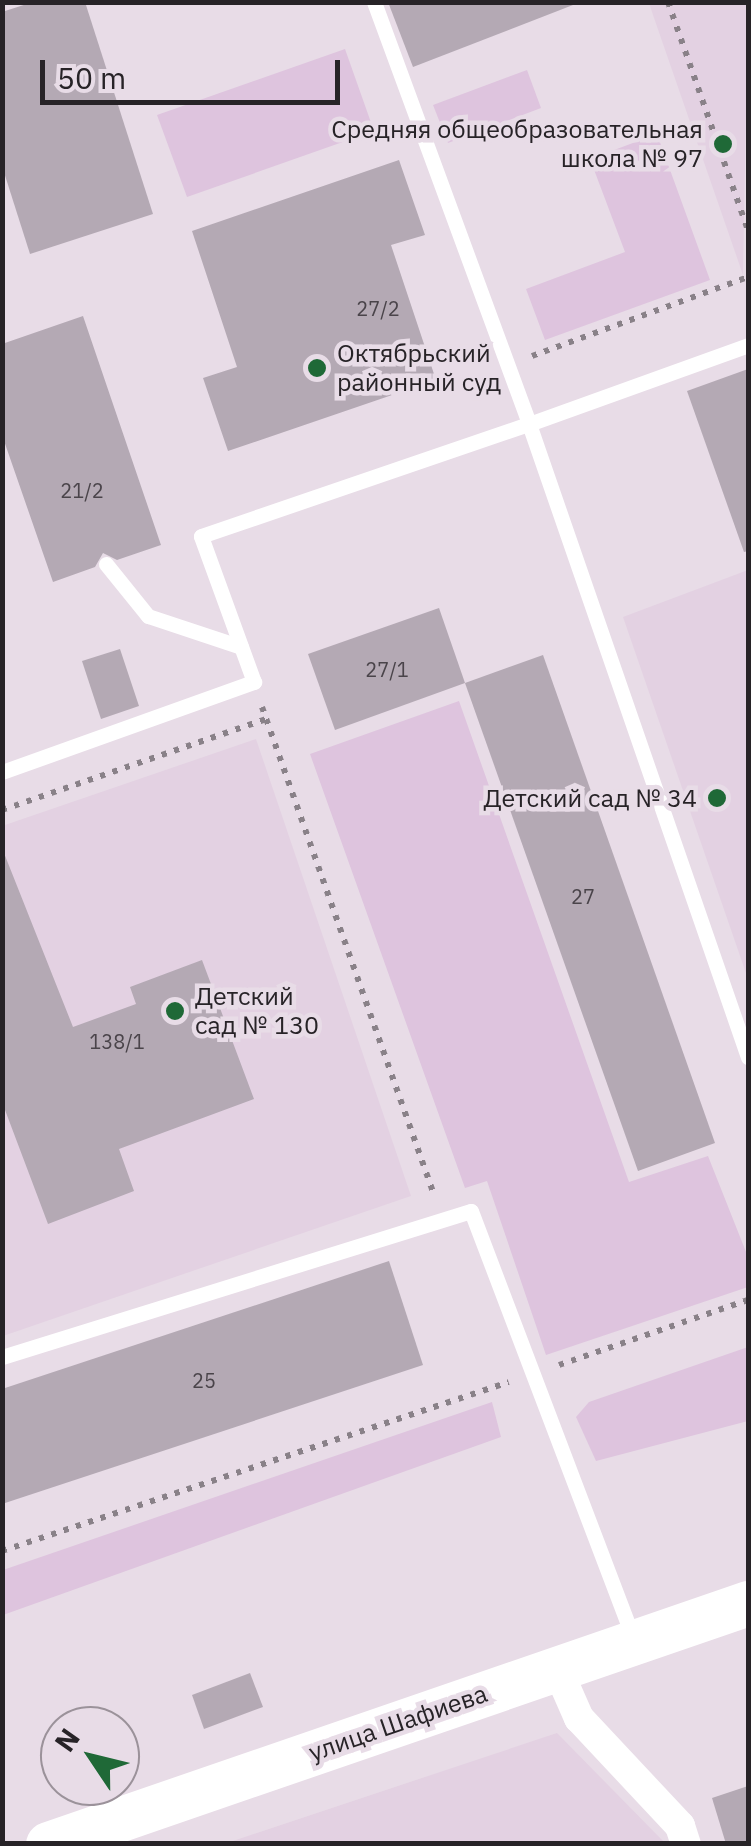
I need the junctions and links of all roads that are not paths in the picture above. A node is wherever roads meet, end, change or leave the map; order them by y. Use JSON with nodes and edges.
{"nodes":[{"id":1,"x":374,"y":2,"type":"edge"},
{"id":2,"x":748,"y":346,"type":"edge"},
{"id":3,"x":529,"y":424,"type":"junction"},
{"id":4,"x":106,"y":564,"type":"dead end"},
{"id":5,"x":241,"y":646,"type":"junction"},
{"id":6,"x":2,"y":772,"type":"edge"},
{"id":7,"x":748,"y":1057,"type":"edge"},
{"id":8,"x":2,"y":1357,"type":"edge"},
{"id":9,"x":748,"y":1602,"type":"edge"},
{"id":10,"x":634,"y":1640,"type":"junction"},
{"id":11,"x":557,"y":1668,"type":"junction"},
{"id":12,"x":48,"y":1844,"type":"edge"},
{"id":13,"x":686,"y":1844,"type":"edge"}],
"edges":[{"from":1,"to":3,"type":"lane"},
{"from":2,"to":3,"type":"lane"},
{"from":3,"to":5,"type":"lane"},
{"from":3,"to":7,"type":"lane"},
{"from":4,"to":5,"type":"lane"},
{"from":5,"to":6,"type":"lane"},
{"from":8,"to":10,"type":"lane"},
{"from":9,"to":10,"type":"street","name":"улица Шафиева"},
{"from":10,"to":11,"type":"street","name":"улица Шафиева"},
{"from":11,"to":12,"type":"street","name":"улица Шафиева"},
{"from":11,"to":13,"type":"street"}]}
